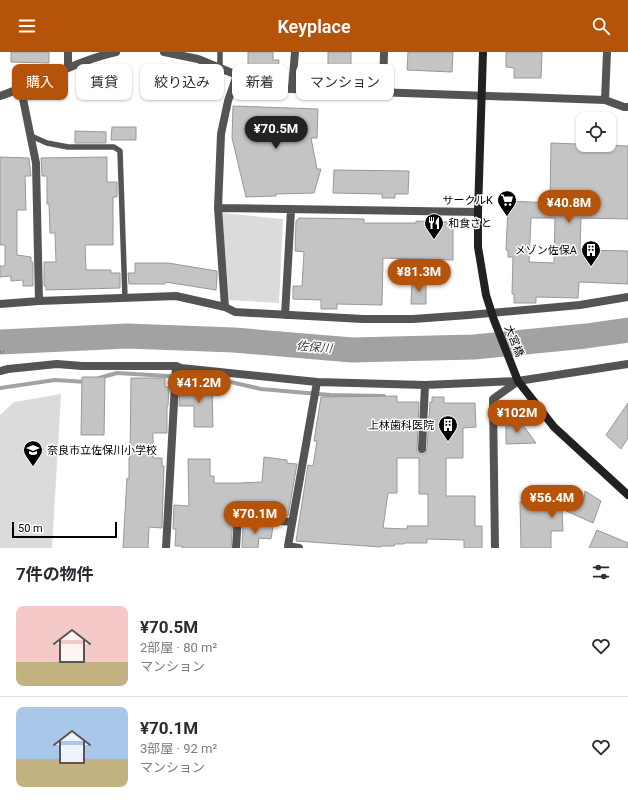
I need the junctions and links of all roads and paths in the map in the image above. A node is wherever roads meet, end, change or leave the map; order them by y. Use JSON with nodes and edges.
{"nodes":[{"id":1,"x":68,"y":52,"type":"edge"},
{"id":2,"x":116,"y":52,"type":"edge"},
{"id":3,"x":164,"y":52,"type":"edge"},
{"id":4,"x":220,"y":52,"type":"edge"},
{"id":5,"x":295,"y":52,"type":"edge"},
{"id":6,"x":384,"y":52,"type":"edge"},
{"id":7,"x":483,"y":52,"type":"edge"},
{"id":8,"x":607,"y":52,"type":"edge"},
{"id":9,"x":68,"y":64,"type":"edge"},
{"id":10,"x":210,"y":64,"type":"edge"},
{"id":11,"x":220,"y":64,"type":"edge"},
{"id":12,"x":383,"y":64,"type":"edge"},
{"id":13,"x":68,"y":67,"type":"edge"},
{"id":14,"x":288,"y":89,"type":"edge"},
{"id":15,"x":292,"y":89,"type":"junction"},
{"id":16,"x":296,"y":89,"type":"edge"},
{"id":17,"x":232,"y":90,"type":"edge"},
{"id":18,"x":394,"y":92,"type":"edge"},
{"id":19,"x":12,"y":93,"type":"edge"},
{"id":20,"x":0,"y":96,"type":"edge"},
{"id":21,"x":482,"y":96,"type":"junction"},
{"id":22,"x":23,"y":100,"type":"edge"},
{"id":23,"x":605,"y":100,"type":"junction"},
{"id":24,"x":628,"y":107,"type":"edge"},
{"id":25,"x":31,"y":136,"type":"junction"},
{"id":26,"x":218,"y":208,"type":"junction"},
{"id":27,"x":291,"y":210,"type":"junction"},
{"id":28,"x":478,"y":212,"type":"junction"},
{"id":29,"x":628,"y":296,"type":"edge"},
{"id":30,"x":125,"y":298,"type":"junction"},
{"id":31,"x":39,"y":301,"type":"junction"},
{"id":32,"x":0,"y":304,"type":"edge"},
{"id":33,"x":225,"y":307,"type":"junction"},
{"id":34,"x":285,"y":315,"type":"junction"},
{"id":35,"x":492,"y":317,"type":"junction"},
{"id":36,"x":4,"y":351,"type":"dead end"},
{"id":37,"x":0,"y":352,"type":"edge"},
{"id":38,"x":628,"y":364,"type":"edge"},
{"id":39,"x":176,"y":366,"type":"junction"},
{"id":40,"x":0,"y":371,"type":"edge"},
{"id":41,"x":518,"y":381,"type":"junction"},
{"id":42,"x":317,"y":382,"type":"junction"},
{"id":43,"x":425,"y":385,"type":"junction"},
{"id":44,"x":422,"y":449,"type":"dead end"},
{"id":45,"x":628,"y":495,"type":"edge"},
{"id":46,"x":292,"y":522,"type":"junction"},
{"id":47,"x":166,"y":548,"type":"edge"},
{"id":48,"x":236,"y":548,"type":"edge"},
{"id":49,"x":299,"y":548,"type":"edge"},
{"id":50,"x":495,"y":548,"type":"edge"}],
"edges":[{"from":1,"to":9,"type":"street"},
{"from":2,"to":13,"type":"street"},
{"from":3,"to":10,"type":"street"},
{"from":4,"to":11,"type":"lane"},
{"from":5,"to":15,"type":"street"},
{"from":6,"to":12,"type":"street"},
{"from":7,"to":21,"type":"street","name":"大宮橋"},
{"from":8,"to":23,"type":"street"},
{"from":14,"to":15,"type":"street"},
{"from":15,"to":16,"type":"street"},
{"from":17,"to":26,"type":"street"},
{"from":18,"to":21,"type":"street"},
{"from":19,"to":20,"type":"street"},
{"from":21,"to":23,"type":"street"},
{"from":21,"to":28,"type":"street","name":"大宮橋"},
{"from":22,"to":25,"type":"street"},
{"from":23,"to":24,"type":"street"},
{"from":25,"to":30,"type":"lane"},
{"from":25,"to":31,"type":"street"},
{"from":26,"to":27,"type":"street"},
{"from":26,"to":33,"type":"street"},
{"from":27,"to":28,"type":"street"},
{"from":27,"to":34,"type":"street"},
{"from":28,"to":35,"type":"street","name":"大宮橋"},
{"from":29,"to":35,"type":"street"},
{"from":30,"to":31,"type":"street"},
{"from":30,"to":33,"type":"street"},
{"from":31,"to":32,"type":"street"},
{"from":33,"to":34,"type":"street"},
{"from":34,"to":35,"type":"street"},
{"from":35,"to":41,"type":"street","name":"大宮橋"},
{"from":36,"to":37,"type":"path"},
{"from":38,"to":41,"type":"street"},
{"from":39,"to":40,"type":"street"},
{"from":39,"to":42,"type":"street"},
{"from":39,"to":47,"type":"street"},
{"from":41,"to":43,"type":"street"},
{"from":41,"to":45,"type":"street","name":"大宮橋"},
{"from":41,"to":50,"type":"street"},
{"from":42,"to":43,"type":"street"},
{"from":42,"to":46,"type":"street"},
{"from":43,"to":44,"type":"street"},
{"from":46,"to":48,"type":"street"},
{"from":46,"to":49,"type":"street"}]}
